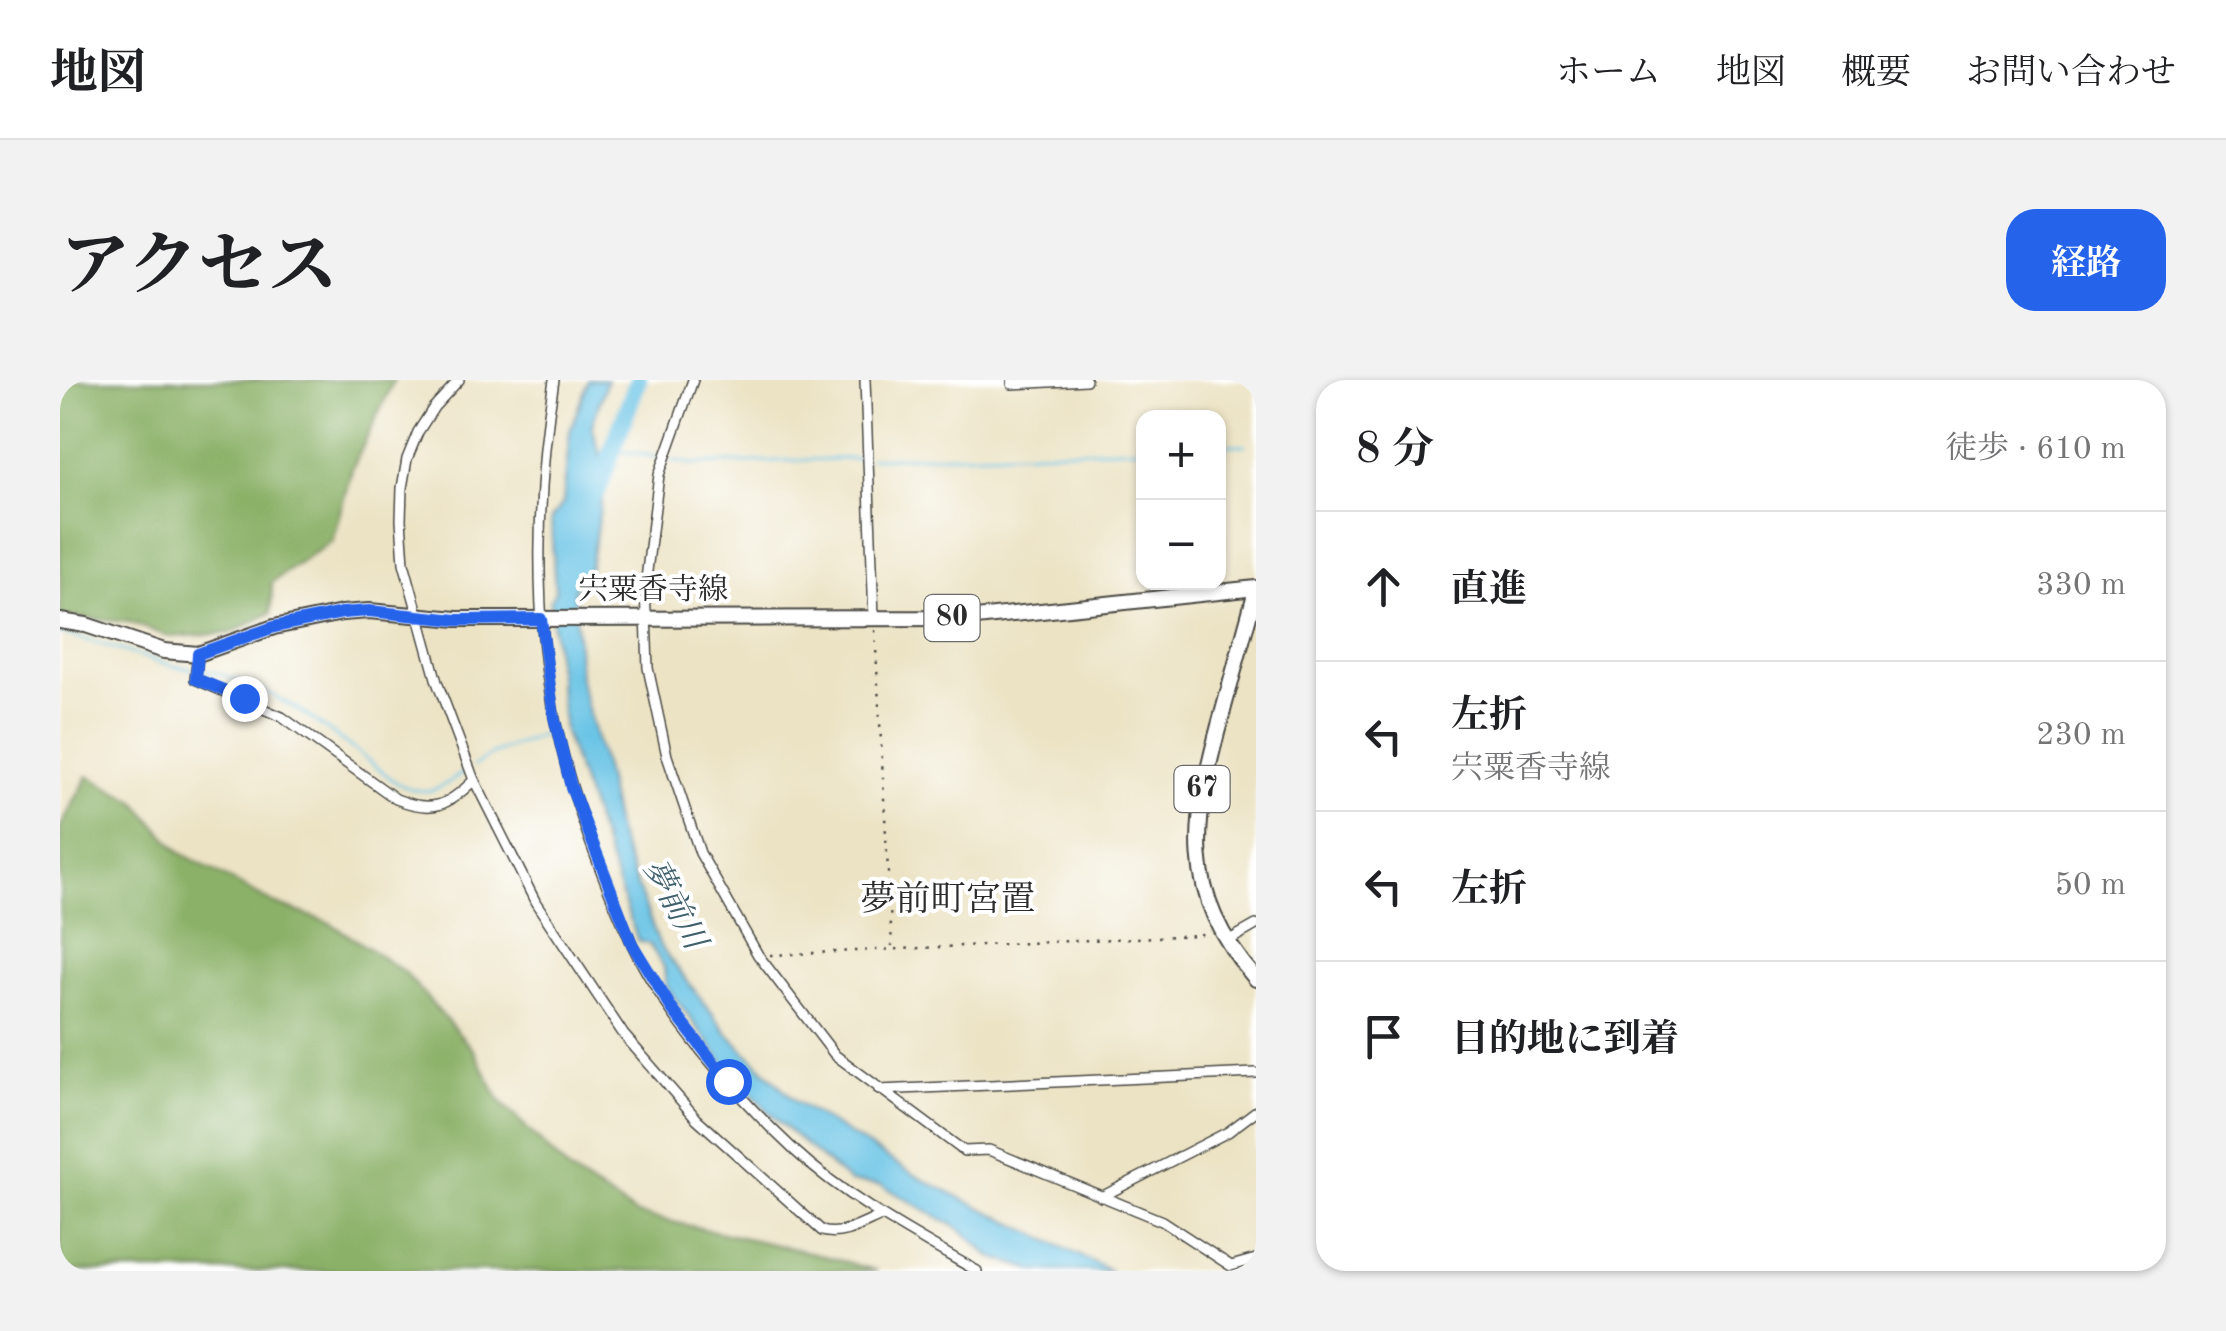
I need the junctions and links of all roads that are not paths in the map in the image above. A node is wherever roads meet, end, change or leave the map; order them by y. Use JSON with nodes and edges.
{"nodes":[{"id":1,"x":459,"y":380,"type":"edge"},
{"id":2,"x":554,"y":380,"type":"edge"},
{"id":3,"x":694,"y":380,"type":"edge"},
{"id":4,"x":865,"y":380,"type":"edge"},
{"id":5,"x":1012,"y":380,"type":"edge"},
{"id":6,"x":1086,"y":380,"type":"edge"},
{"id":7,"x":1256,"y":589,"type":"edge"},
{"id":8,"x":422,"y":618,"type":"junction"},
{"id":9,"x":646,"y":618,"type":"junction"},
{"id":10,"x":874,"y":618,"type":"junction"},
{"id":11,"x":543,"y":619,"type":"junction"},
{"id":12,"x":60,"y":621,"type":"edge"},
{"id":13,"x":198,"y":654,"type":"junction"},
{"id":14,"x":474,"y":780,"type":"junction"},
{"id":15,"x":1256,"y":925,"type":"edge"},
{"id":16,"x":1226,"y":942,"type":"junction"},
{"id":17,"x":1256,"y":979,"type":"edge"},
{"id":18,"x":1256,"y":1073,"type":"edge"},
{"id":19,"x":878,"y":1090,"type":"junction"},
{"id":20,"x":1256,"y":1111,"type":"edge"},
{"id":21,"x":1101,"y":1197,"type":"junction"},
{"id":22,"x":882,"y":1216,"type":"junction"},
{"id":23,"x":1256,"y":1259,"type":"edge"},
{"id":24,"x":977,"y":1271,"type":"edge"}],
"edges":[{"from":1,"to":8,"type":"street"},
{"from":2,"to":11,"type":"street"},
{"from":3,"to":9,"type":"street"},
{"from":4,"to":10,"type":"street"},
{"from":5,"to":6,"type":"street"},
{"from":7,"to":10,"type":"main road","name":"宍粟香寺線","number":"80"},
{"from":7,"to":16,"type":"main road","number":"67"},
{"from":8,"to":11,"type":"main road","name":"宍粟香寺線","number":"80"},
{"from":8,"to":13,"type":"main road","name":"宍粟香寺線","number":"80"},
{"from":8,"to":14,"type":"street"},
{"from":9,"to":10,"type":"main road","name":"宍粟香寺線","number":"80"},
{"from":9,"to":11,"type":"main road","name":"宍粟香寺線","number":"80"},
{"from":9,"to":19,"type":"street"},
{"from":11,"to":22,"type":"street"},
{"from":12,"to":13,"type":"main road","name":"宍粟香寺線","number":"80"},
{"from":13,"to":14,"type":"street"},
{"from":14,"to":22,"type":"street"},
{"from":15,"to":16,"type":"street"},
{"from":16,"to":17,"type":"main road","number":"67"},
{"from":18,"to":19,"type":"street"},
{"from":19,"to":21,"type":"street"},
{"from":20,"to":21,"type":"street"},
{"from":21,"to":23,"type":"street"},
{"from":22,"to":24,"type":"street"}]}
